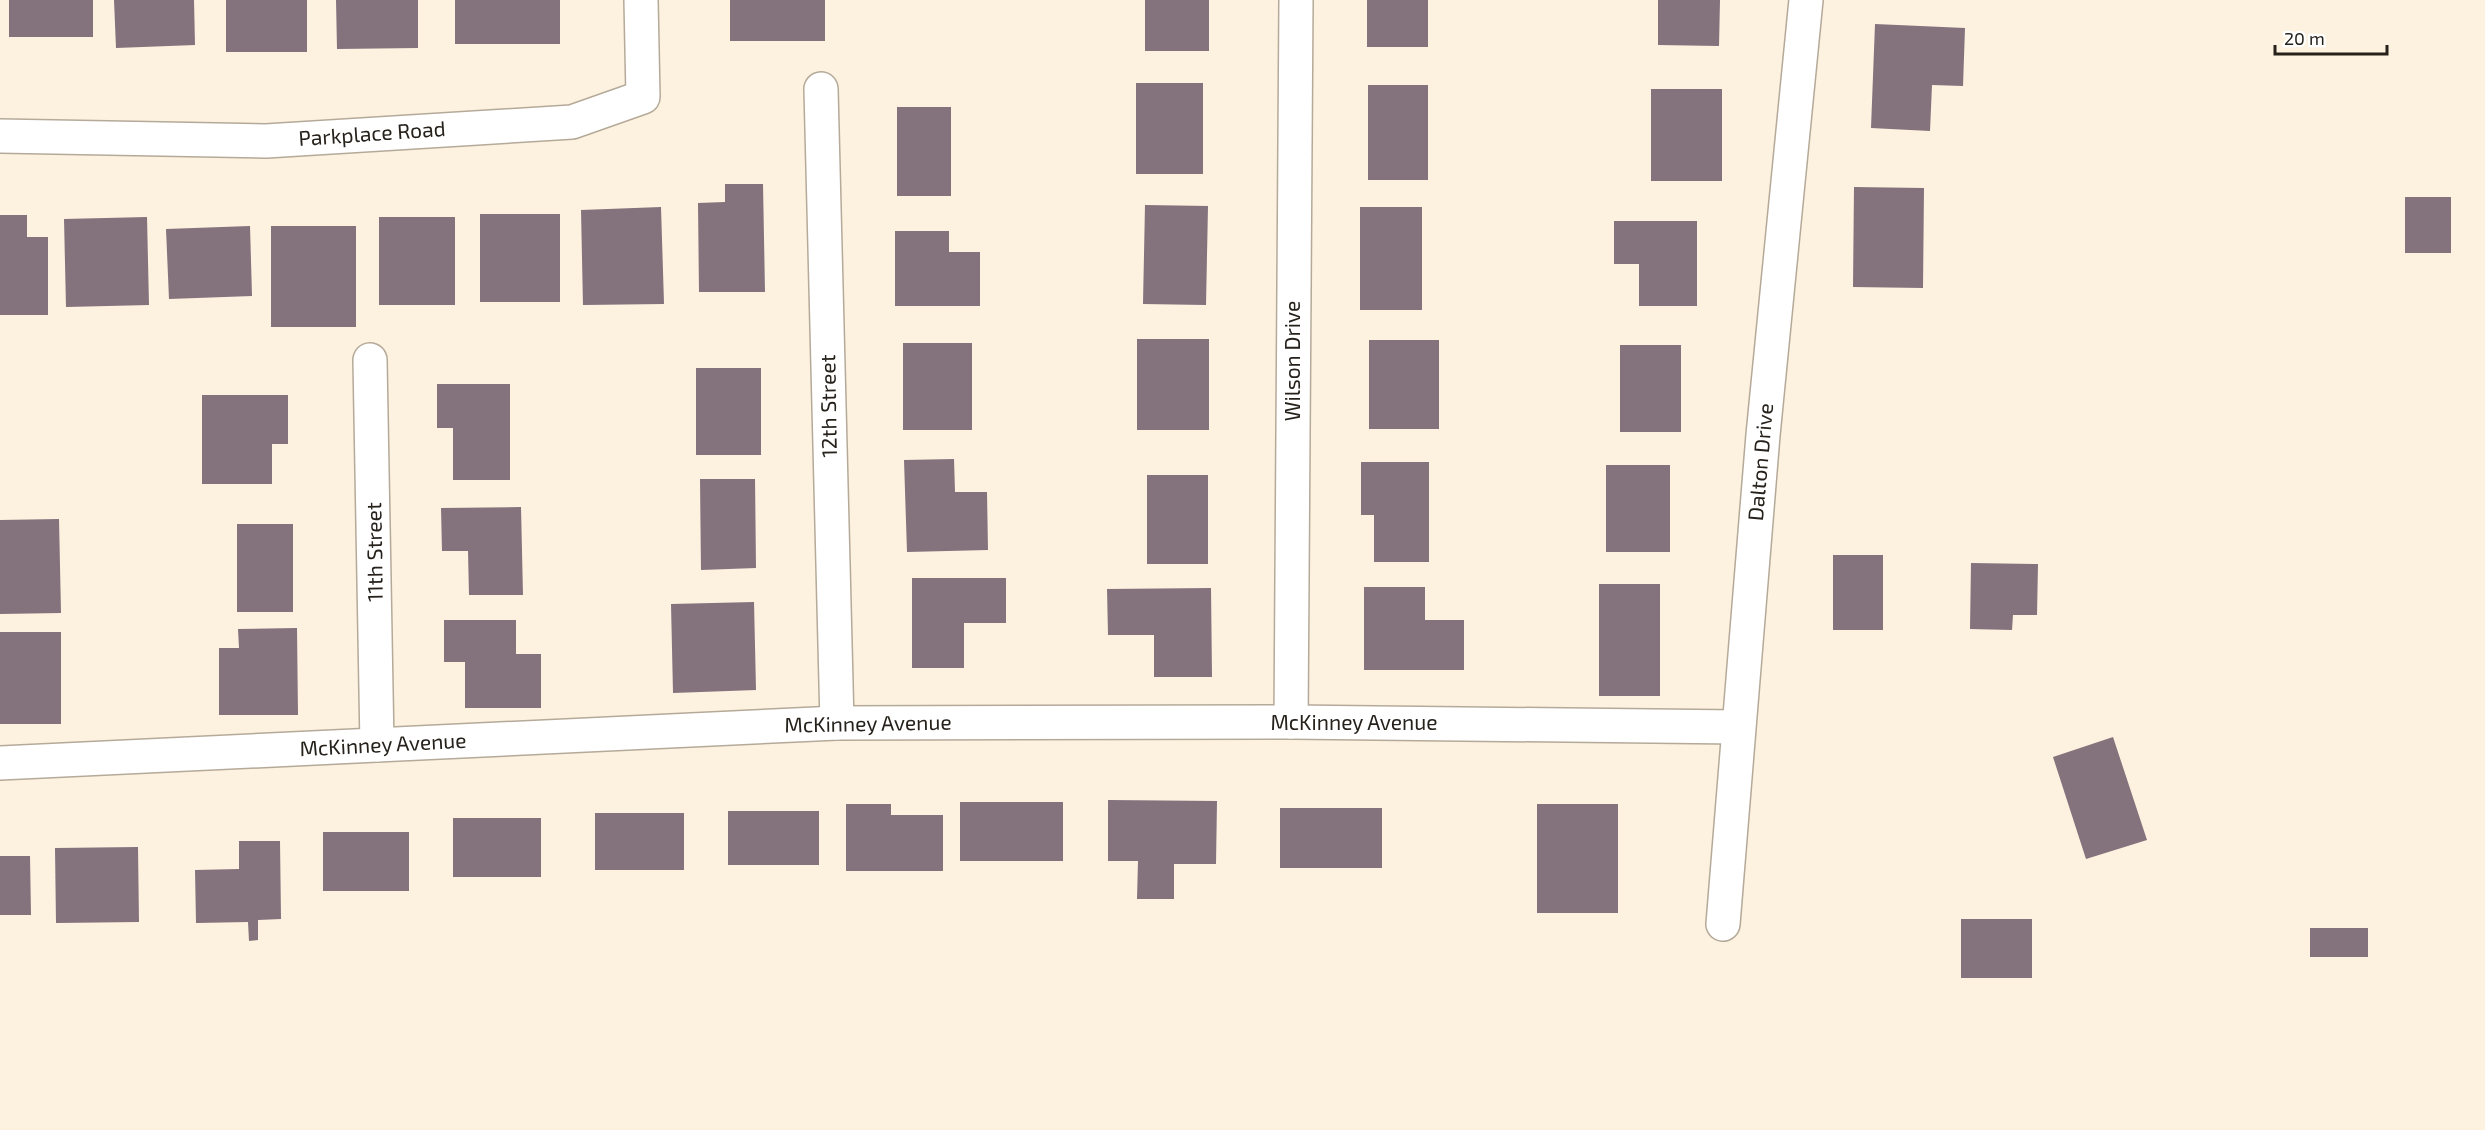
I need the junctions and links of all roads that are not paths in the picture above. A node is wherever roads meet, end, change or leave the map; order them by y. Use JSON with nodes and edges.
{"nodes":[{"id":1,"x":641,"y":0,"type":"edge"},
{"id":2,"x":1296,"y":0,"type":"edge"},
{"id":3,"x":1806,"y":0,"type":"edge"},
{"id":4,"x":821,"y":89,"type":"dead end"},
{"id":5,"x":0,"y":136,"type":"edge"},
{"id":6,"x":370,"y":360,"type":"dead end"},
{"id":7,"x":1291,"y":722,"type":"junction"},
{"id":8,"x":837,"y":723,"type":"junction"},
{"id":9,"x":1738,"y":727,"type":"junction"},
{"id":10,"x":378,"y":745,"type":"junction"},
{"id":11,"x":0,"y":763,"type":"edge"},
{"id":12,"x":1723,"y":924,"type":"dead end"}],
"edges":[{"from":1,"to":5,"type":"street","name":"Parkplace Road"},
{"from":2,"to":7,"type":"street","name":"Wilson Drive"},
{"from":3,"to":9,"type":"street","name":"Dalton Drive"},
{"from":4,"to":8,"type":"street","name":"12th Street"},
{"from":6,"to":10,"type":"street","name":"11th Street"},
{"from":7,"to":8,"type":"street","name":"McKinney Avenue"},
{"from":7,"to":9,"type":"street","name":"McKinney Avenue"},
{"from":8,"to":10,"type":"street","name":"McKinney Avenue"},
{"from":9,"to":12,"type":"street","name":"Dalton Drive"},
{"from":10,"to":11,"type":"street","name":"McKinney Avenue"}]}
